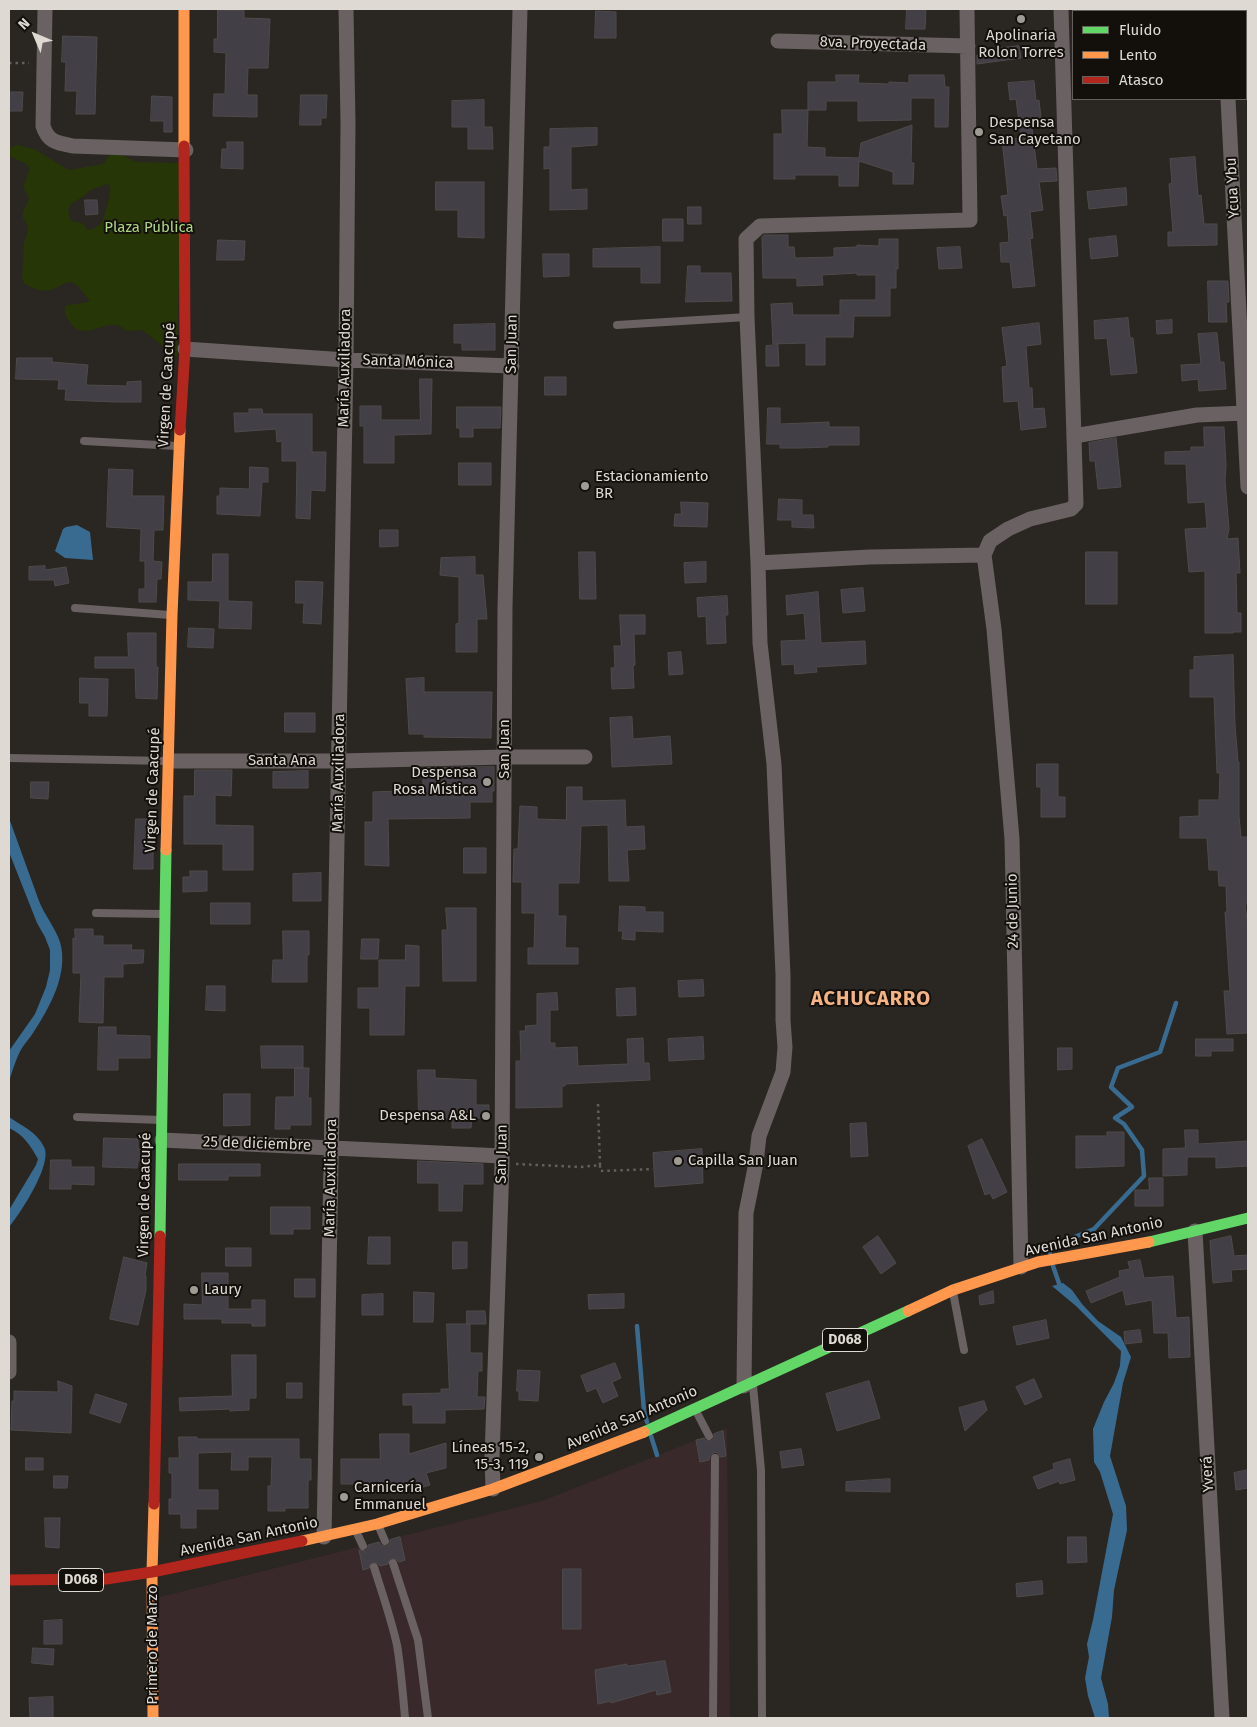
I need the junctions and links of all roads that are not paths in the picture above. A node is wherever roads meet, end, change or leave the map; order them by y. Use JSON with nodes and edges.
{"nodes":[{"id":1,"x":45,"y":9,"type":"edge"},
{"id":2,"x":184,"y":9,"type":"edge"},
{"id":3,"x":346,"y":9,"type":"edge"},
{"id":4,"x":520,"y":9,"type":"edge"},
{"id":5,"x":968,"y":9,"type":"edge"},
{"id":6,"x":1061,"y":9,"type":"edge"},
{"id":7,"x":778,"y":41,"type":"dead end"},
{"id":8,"x":968,"y":46,"type":"junction"},
{"id":9,"x":1228,"y":100,"type":"edge"},
{"id":10,"x":186,"y":150,"type":"junction"},
{"id":11,"x":748,"y":317,"type":"junction"},
{"id":12,"x":617,"y":325,"type":"dead end"},
{"id":13,"x":185,"y":350,"type":"junction"},
{"id":14,"x":346,"y":360,"type":"junction"},
{"id":15,"x":512,"y":366,"type":"junction"},
{"id":16,"x":1245,"y":413,"type":"junction"},
{"id":17,"x":1074,"y":436,"type":"junction"},
{"id":18,"x":84,"y":441,"type":"dead end"},
{"id":19,"x":179,"y":446,"type":"junction"},
{"id":20,"x":1248,"y":487,"type":"edge"},
{"id":21,"x":984,"y":555,"type":"junction"},
{"id":22,"x":758,"y":563,"type":"junction"},
{"id":23,"x":76,"y":608,"type":"dead end"},
{"id":24,"x":172,"y":615,"type":"junction"},
{"id":25,"x":505,"y":757,"type":"junction"},
{"id":26,"x":585,"y":757,"type":"dead end"},
{"id":27,"x":9,"y":758,"type":"edge"},
{"id":28,"x":169,"y":761,"type":"junction"},
{"id":29,"x":339,"y":761,"type":"junction"},
{"id":30,"x":96,"y":913,"type":"dead end"},
{"id":31,"x":164,"y":914,"type":"junction"},
{"id":32,"x":77,"y":1117,"type":"dead end"},
{"id":33,"x":161,"y":1120,"type":"junction"},
{"id":34,"x":162,"y":1140,"type":"junction"},
{"id":35,"x":331,"y":1147,"type":"junction"},
{"id":36,"x":502,"y":1160,"type":"junction"},
{"id":37,"x":1248,"y":1218,"type":"edge"},
{"id":38,"x":1195,"y":1231,"type":"junction"},
{"id":39,"x":1021,"y":1267,"type":"junction"},
{"id":40,"x":953,"y":1290,"type":"junction"},
{"id":41,"x":9,"y":1342,"type":"edge"},
{"id":42,"x":964,"y":1350,"type":"dead end"},
{"id":43,"x":9,"y":1372,"type":"edge"},
{"id":44,"x":749,"y":1385,"type":"junction"},
{"id":45,"x":695,"y":1409,"type":"junction"},
{"id":46,"x":709,"y":1436,"type":"dead end"},
{"id":47,"x":715,"y":1458,"type":"dead end"},
{"id":48,"x":493,"y":1489,"type":"junction"},
{"id":49,"x":377,"y":1524,"type":"junction"},
{"id":50,"x":355,"y":1530,"type":"junction"},
{"id":51,"x":324,"y":1537,"type":"junction"},
{"id":52,"x":385,"y":1541,"type":"dead end"},
{"id":53,"x":363,"y":1546,"type":"dead end"},
{"id":54,"x":393,"y":1563,"type":"dead end"},
{"id":55,"x":374,"y":1567,"type":"dead end"},
{"id":56,"x":152,"y":1572,"type":"junction"},
{"id":57,"x":9,"y":1580,"type":"edge"},
{"id":58,"x":153,"y":1718,"type":"edge"},
{"id":59,"x":404,"y":1718,"type":"edge"},
{"id":60,"x":428,"y":1718,"type":"edge"},
{"id":61,"x":713,"y":1718,"type":"edge"},
{"id":62,"x":762,"y":1718,"type":"edge"},
{"id":63,"x":1222,"y":1718,"type":"edge"}],
"edges":[{"from":1,"to":10,"type":"street"},
{"from":2,"to":10,"type":"street","name":"Virgen de Caacupé"},
{"from":3,"to":14,"type":"street","name":"María Auxiliadora"},
{"from":4,"to":15,"type":"street","name":"San Juan"},
{"from":5,"to":8,"type":"street"},
{"from":6,"to":17,"type":"street"},
{"from":7,"to":8,"type":"street","name":"8va. Proyectada"},
{"from":8,"to":11,"type":"street"},
{"from":9,"to":16,"type":"street","name":"Ycua Ybu"},
{"from":10,"to":13,"type":"street","name":"Virgen de Caacupé"},
{"from":11,"to":12,"type":"lane"},
{"from":11,"to":22,"type":"street"},
{"from":13,"to":14,"type":"street","name":"Santa Mónica"},
{"from":13,"to":19,"type":"street","name":"Virgen de Caacupé"},
{"from":14,"to":15,"type":"street","name":"Santa Mónica"},
{"from":14,"to":29,"type":"street","name":"María Auxiliadora"},
{"from":15,"to":25,"type":"street","name":"San Juan"},
{"from":16,"to":17,"type":"street"},
{"from":16,"to":20,"type":"street","name":"Ycua Ybu"},
{"from":17,"to":21,"type":"street"},
{"from":18,"to":19,"type":"lane"},
{"from":19,"to":24,"type":"street","name":"Virgen de Caacupé"},
{"from":21,"to":22,"type":"street"},
{"from":21,"to":39,"type":"street","name":"24 de Junio"},
{"from":22,"to":44,"type":"street"},
{"from":23,"to":24,"type":"lane"},
{"from":24,"to":28,"type":"street","name":"Virgen de Caacupé"},
{"from":25,"to":26,"type":"street","name":"Santa Ana"},
{"from":25,"to":29,"type":"street","name":"Santa Ana"},
{"from":25,"to":36,"type":"street","name":"San Juan"},
{"from":27,"to":28,"type":"lane","name":"Santa Ana"},
{"from":28,"to":29,"type":"street","name":"Santa Ana"},
{"from":28,"to":31,"type":"street","name":"Virgen de Caacupé"},
{"from":29,"to":35,"type":"street","name":"María Auxiliadora"},
{"from":30,"to":31,"type":"lane"},
{"from":31,"to":33,"type":"street","name":"Virgen de Caacupé"},
{"from":32,"to":33,"type":"lane"},
{"from":33,"to":34,"type":"street","name":"Virgen de Caacupé"},
{"from":34,"to":35,"type":"street","name":"25 de diciembre"},
{"from":34,"to":56,"type":"street","name":"Virgen de Caacupé"},
{"from":35,"to":36,"type":"street","name":"25 de diciembre"},
{"from":35,"to":51,"type":"street","name":"María Auxiliadora"},
{"from":36,"to":48,"type":"street","name":"San Juan"},
{"from":37,"to":38,"type":"street","name":"Avenida San Antonio","number":"D068"},
{"from":38,"to":39,"type":"street","name":"Avenida San Antonio","number":"D068"},
{"from":38,"to":63,"type":"street","name":"Yverá"},
{"from":39,"to":40,"type":"street","name":"Avenida San Antonio","number":"D068"},
{"from":40,"to":42,"type":"lane"},
{"from":40,"to":44,"type":"street","name":"Avenida San Antonio","number":"D068"},
{"from":41,"to":43,"type":"street"},
{"from":44,"to":45,"type":"street","name":"Avenida San Antonio","number":"D068"},
{"from":44,"to":62,"type":"lane"},
{"from":45,"to":46,"type":"lane"},
{"from":45,"to":48,"type":"street","name":"Avenida San Antonio","number":"D068"},
{"from":47,"to":61,"type":"lane"},
{"from":48,"to":49,"type":"street","name":"Avenida San Antonio","number":"D068"},
{"from":49,"to":50,"type":"street","name":"Avenida San Antonio","number":"D068"},
{"from":49,"to":52,"type":"lane"},
{"from":50,"to":51,"type":"street","name":"Avenida San Antonio","number":"D068"},
{"from":50,"to":53,"type":"lane"},
{"from":51,"to":56,"type":"street","name":"Avenida San Antonio","number":"D068"},
{"from":54,"to":60,"type":"lane"},
{"from":55,"to":59,"type":"lane"},
{"from":56,"to":57,"type":"street","name":"Avenida San Antonio","number":"D068"},
{"from":56,"to":58,"type":"street","name":"Primero de Marzo"}]}
